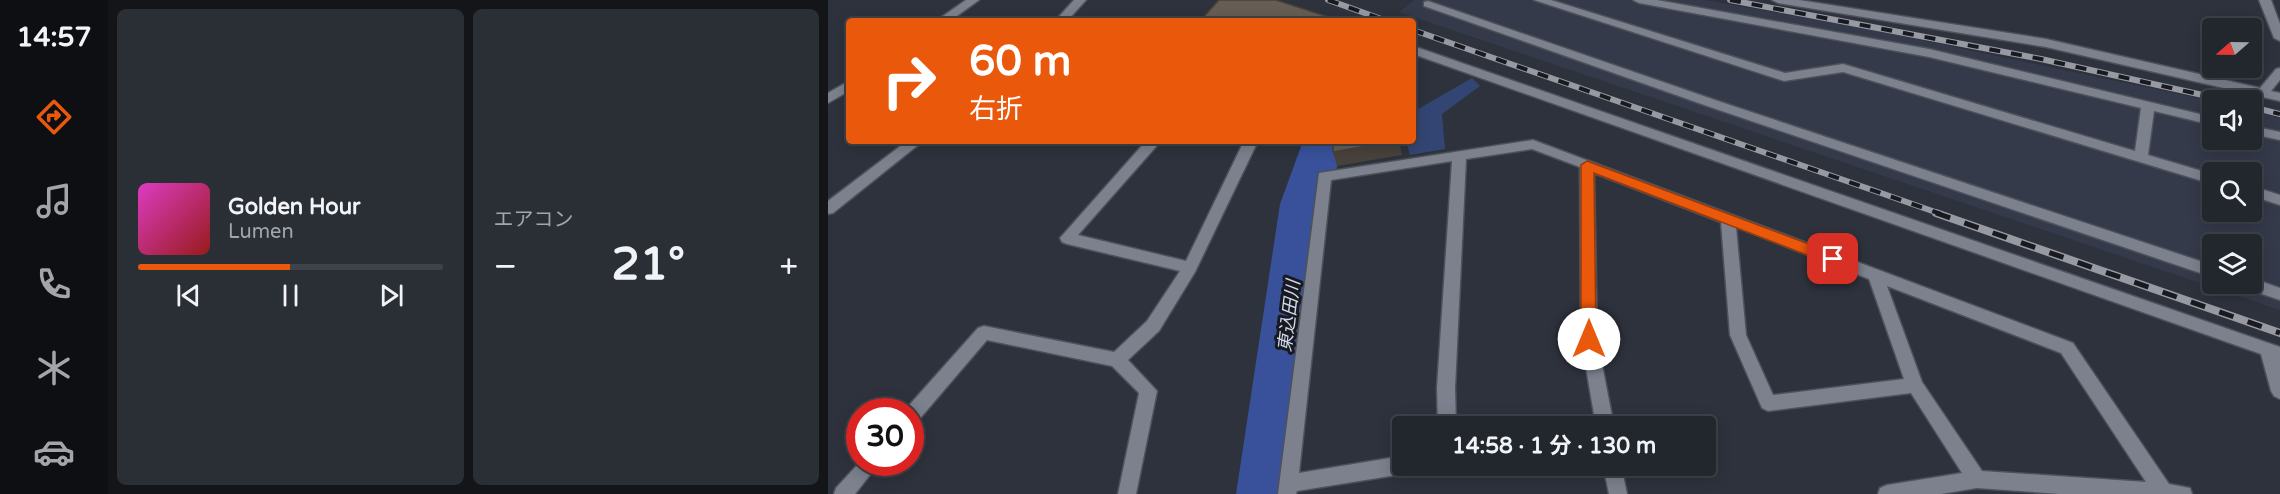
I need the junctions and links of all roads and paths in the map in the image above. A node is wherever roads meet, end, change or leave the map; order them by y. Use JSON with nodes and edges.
{"nodes":[{"id":1,"x":973,"y":0,"type":"edge"},
{"id":2,"x":1080,"y":0,"type":"edge"},
{"id":3,"x":1540,"y":0,"type":"edge"},
{"id":4,"x":1639,"y":0,"type":"edge"},
{"id":5,"x":1778,"y":0,"type":"edge"},
{"id":6,"x":2265,"y":0,"type":"edge"},
{"id":7,"x":1428,"y":4,"type":"dead end"},
{"id":8,"x":946,"y":18,"type":"edge"},
{"id":9,"x":1064,"y":18,"type":"edge"},
{"id":10,"x":2280,"y":38,"type":"edge"},
{"id":11,"x":1416,"y":51,"type":"edge"},
{"id":12,"x":2280,"y":72,"type":"edge"},
{"id":13,"x":846,"y":87,"type":"edge"},
{"id":14,"x":2263,"y":93,"type":"junction"},
{"id":15,"x":2280,"y":97,"type":"edge"},
{"id":16,"x":828,"y":99,"type":"edge"},
{"id":17,"x":2148,"y":105,"type":"junction"},
{"id":18,"x":2202,"y":118,"type":"edge"},
{"id":19,"x":2262,"y":132,"type":"edge"},
{"id":20,"x":2280,"y":136,"type":"edge"},
{"id":21,"x":911,"y":144,"type":"edge"},
{"id":22,"x":1151,"y":144,"type":"edge"},
{"id":23,"x":1250,"y":144,"type":"edge"},
{"id":24,"x":1459,"y":156,"type":"junction"},
{"id":25,"x":2141,"y":158,"type":"junction"},
{"id":26,"x":1587,"y":165,"type":"junction"},
{"id":27,"x":2202,"y":176,"type":"edge"},
{"id":28,"x":2262,"y":194,"type":"edge"},
{"id":29,"x":2280,"y":200,"type":"edge"},
{"id":30,"x":828,"y":209,"type":"edge"},
{"id":31,"x":1728,"y":219,"type":"junction"},
{"id":32,"x":1190,"y":268,"type":"junction"},
{"id":33,"x":2202,"y":268,"type":"edge"},
{"id":34,"x":1875,"y":275,"type":"junction"},
{"id":35,"x":2262,"y":288,"type":"edge"},
{"id":36,"x":2280,"y":294,"type":"edge"},
{"id":37,"x":2274,"y":353,"type":"edge"},
{"id":38,"x":1117,"y":360,"type":"junction"},
{"id":39,"x":1915,"y":385,"type":"junction"},
{"id":40,"x":2280,"y":391,"type":"edge"},
{"id":41,"x":924,"y":401,"type":"edge"},
{"id":42,"x":1447,"y":416,"type":"edge"},
{"id":43,"x":1603,"y":416,"type":"edge"},
{"id":44,"x":1392,"y":467,"type":"edge"},
{"id":45,"x":859,"y":476,"type":"edge"},
{"id":46,"x":1614,"y":476,"type":"edge"},
{"id":47,"x":1977,"y":479,"type":"junction"},
{"id":48,"x":1287,"y":489,"type":"edge"},
{"id":49,"x":2163,"y":492,"type":"junction"},
{"id":50,"x":843,"y":494,"type":"edge"},
{"id":51,"x":1127,"y":494,"type":"edge"},
{"id":52,"x":1618,"y":494,"type":"edge"},
{"id":53,"x":1887,"y":494,"type":"edge"},
{"id":54,"x":2183,"y":494,"type":"edge"}],
"edges":[{"from":1,"to":8,"type":"street"},
{"from":2,"to":9,"type":"street"},
{"from":3,"to":25,"type":"street"},
{"from":4,"to":17,"type":"street"},
{"from":5,"to":14,"type":"street"},
{"from":6,"to":10,"type":"street"},
{"from":7,"to":33,"type":"street"},
{"from":11,"to":37,"type":"street"},
{"from":12,"to":14,"type":"street"},
{"from":13,"to":16,"type":"street"},
{"from":14,"to":15,"type":"street"},
{"from":17,"to":18,"type":"street"},
{"from":17,"to":25,"type":"street"},
{"from":19,"to":20,"type":"street"},
{"from":21,"to":30,"type":"street"},
{"from":22,"to":32,"type":"street"},
{"from":23,"to":32,"type":"street"},
{"from":24,"to":26,"type":"street"},
{"from":24,"to":42,"type":"street"},
{"from":24,"to":48,"type":"street"},
{"from":25,"to":27,"type":"street"},
{"from":26,"to":31,"type":"street"},
{"from":26,"to":43,"type":"street"},
{"from":28,"to":29,"type":"street"},
{"from":31,"to":34,"type":"street"},
{"from":31,"to":39,"type":"street"},
{"from":32,"to":38,"type":"street"},
{"from":34,"to":39,"type":"street"},
{"from":34,"to":49,"type":"street"},
{"from":35,"to":36,"type":"street"},
{"from":37,"to":40,"type":"street"},
{"from":38,"to":41,"type":"street"},
{"from":38,"to":51,"type":"street"},
{"from":39,"to":47,"type":"street"},
{"from":44,"to":48,"type":"street"},
{"from":45,"to":50,"type":"street"},
{"from":46,"to":52,"type":"street"},
{"from":47,"to":49,"type":"street"},
{"from":47,"to":53,"type":"street"},
{"from":49,"to":54,"type":"street"}]}
